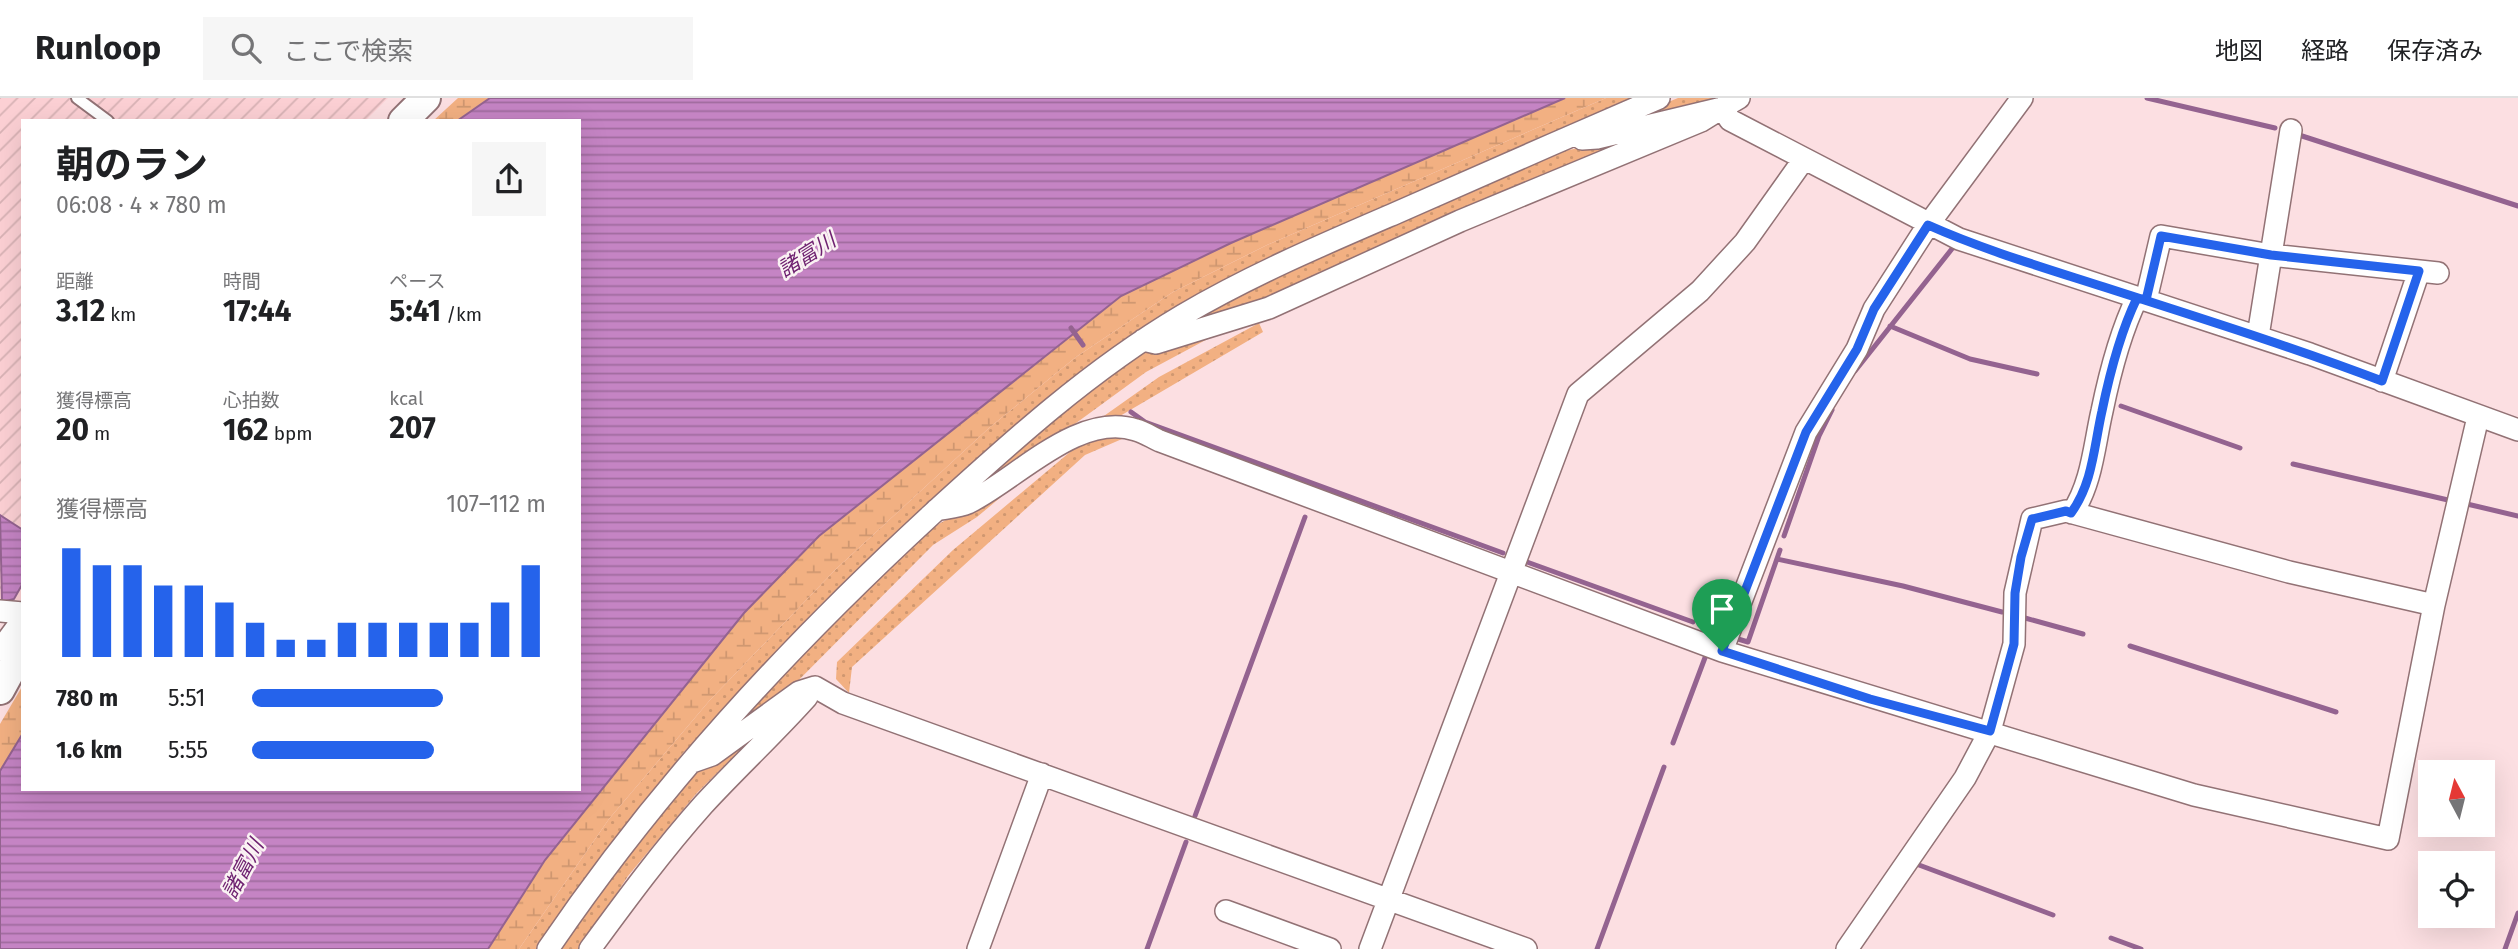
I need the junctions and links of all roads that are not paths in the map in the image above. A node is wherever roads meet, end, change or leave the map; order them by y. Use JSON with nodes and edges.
{"nodes":[{"id":1,"x":77,"y":98,"type":"edge"},
{"id":2,"x":426,"y":98,"type":"edge"},
{"id":3,"x":1659,"y":98,"type":"edge"},
{"id":4,"x":2022,"y":98,"type":"edge"},
{"id":5,"x":1730,"y":103,"type":"edge"},
{"id":6,"x":105,"y":119,"type":"edge"},
{"id":7,"x":405,"y":119,"type":"edge"},
{"id":8,"x":2291,"y":130,"type":"dead end"},
{"id":9,"x":1566,"y":139,"type":"junction"},
{"id":10,"x":1804,"y":159,"type":"junction"},
{"id":11,"x":1928,"y":225,"type":"junction"},
{"id":12,"x":2271,"y":255,"type":"junction"},
{"id":13,"x":2141,"y":299,"type":"junction"},
{"id":14,"x":2258,"y":336,"type":"junction"},
{"id":15,"x":1143,"y":340,"type":"junction"},
{"id":16,"x":2382,"y":381,"type":"junction"},
{"id":17,"x":2478,"y":416,"type":"junction"},
{"id":18,"x":2518,"y":430,"type":"edge"},
{"id":19,"x":936,"y":510,"type":"junction"},
{"id":20,"x":2071,"y":513,"type":"junction"},
{"id":21,"x":1510,"y":571,"type":"junction"},
{"id":22,"x":2434,"y":605,"type":"junction"},
{"id":23,"x":0,"y":611,"type":"edge"},
{"id":24,"x":21,"y":613,"type":"edge"},
{"id":25,"x":21,"y":622,"type":"edge"},
{"id":26,"x":0,"y":650,"type":"edge"},
{"id":27,"x":1722,"y":651,"type":"junction"},
{"id":28,"x":21,"y":652,"type":"edge"},
{"id":29,"x":815,"y":687,"type":"junction"},
{"id":30,"x":0,"y":691,"type":"edge"},
{"id":31,"x":1990,"y":731,"type":"junction"},
{"id":32,"x":687,"y":764,"type":"junction"},
{"id":33,"x":1042,"y":774,"type":"junction"},
{"id":34,"x":1387,"y":900,"type":"junction"},
{"id":35,"x":1226,"y":911,"type":"dead end"},
{"id":36,"x":548,"y":949,"type":"edge"},
{"id":37,"x":590,"y":949,"type":"edge"},
{"id":38,"x":978,"y":949,"type":"edge"},
{"id":39,"x":1329,"y":949,"type":"edge"},
{"id":40,"x":1370,"y":949,"type":"edge"},
{"id":41,"x":1526,"y":949,"type":"edge"},
{"id":42,"x":1847,"y":949,"type":"edge"}],
"edges":[{"from":1,"to":6,"type":"lane"},
{"from":2,"to":7,"type":"main road"},
{"from":3,"to":9,"type":"street"},
{"from":4,"to":11,"type":"street"},
{"from":5,"to":9,"type":"street"},
{"from":5,"to":10,"type":"street"},
{"from":5,"to":15,"type":"street"},
{"from":8,"to":12,"type":"street"},
{"from":9,"to":15,"type":"street"},
{"from":10,"to":11,"type":"street"},
{"from":10,"to":21,"type":"street"},
{"from":11,"to":13,"type":"street"},
{"from":11,"to":27,"type":"street"},
{"from":12,"to":13,"type":"street"},
{"from":12,"to":14,"type":"street"},
{"from":12,"to":16,"type":"street"},
{"from":13,"to":14,"type":"street"},
{"from":13,"to":20,"type":"street"},
{"from":14,"to":16,"type":"street"},
{"from":15,"to":19,"type":"street"},
{"from":16,"to":17,"type":"street"},
{"from":17,"to":18,"type":"street"},
{"from":17,"to":22,"type":"street"},
{"from":19,"to":21,"type":"street"},
{"from":19,"to":32,"type":"street"},
{"from":20,"to":22,"type":"street"},
{"from":20,"to":31,"type":"street"},
{"from":21,"to":27,"type":"street"},
{"from":21,"to":34,"type":"street"},
{"from":22,"to":31,"type":"street"},
{"from":23,"to":24,"type":"street"},
{"from":25,"to":26,"type":"street"},
{"from":27,"to":31,"type":"street"},
{"from":28,"to":30,"type":"main road"},
{"from":29,"to":32,"type":"street"},
{"from":29,"to":33,"type":"street"},
{"from":29,"to":37,"type":"street"},
{"from":31,"to":42,"type":"street"},
{"from":32,"to":36,"type":"street"},
{"from":33,"to":34,"type":"street"},
{"from":33,"to":38,"type":"street"},
{"from":34,"to":40,"type":"street"},
{"from":34,"to":41,"type":"street"},
{"from":35,"to":39,"type":"street"}]}
